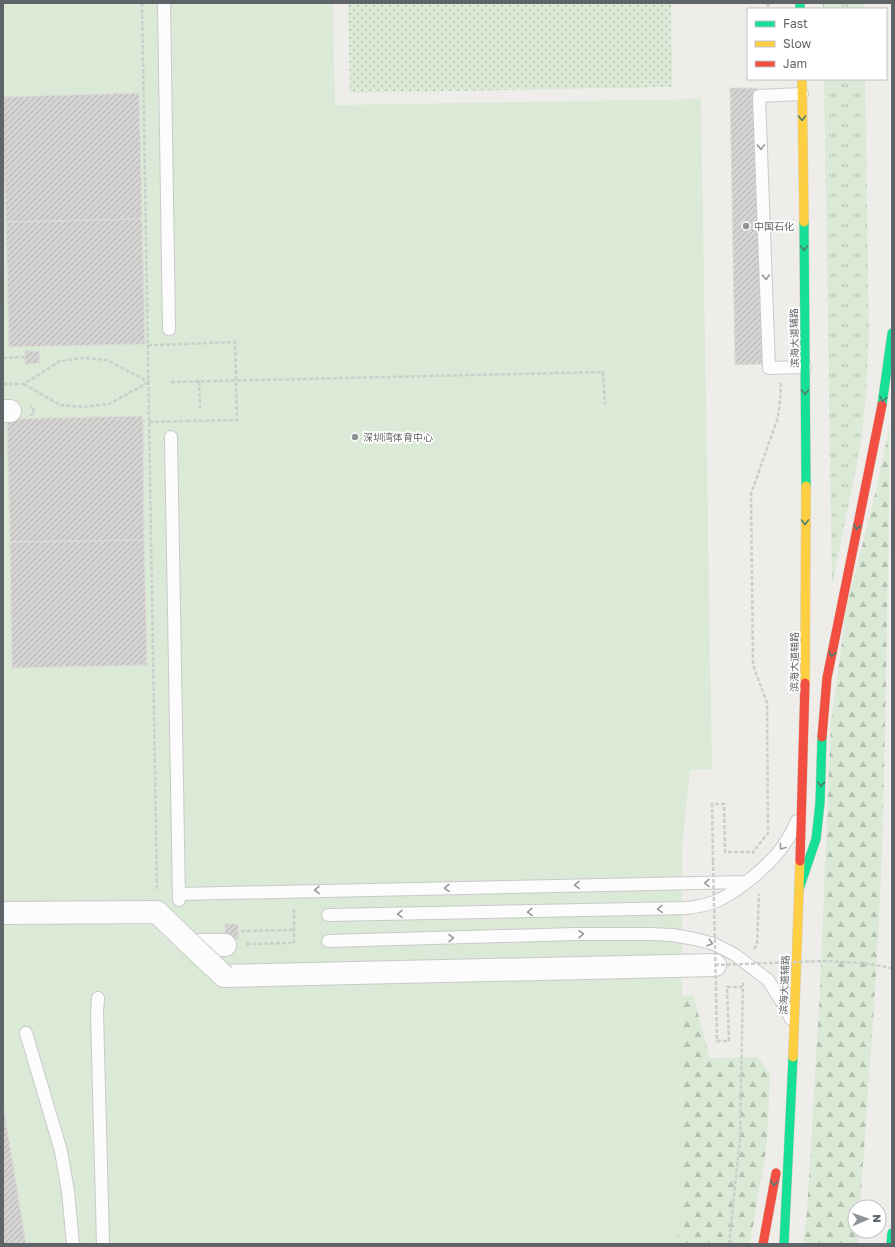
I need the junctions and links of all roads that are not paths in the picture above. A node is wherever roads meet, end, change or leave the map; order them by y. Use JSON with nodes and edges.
{"nodes":[{"id":1,"x":164,"y":3,"type":"edge"},
{"id":2,"x":802,"y":80,"type":"edge"},
{"id":3,"x":802,"y":94,"type":"junction"},
{"id":4,"x":169,"y":329,"type":"dead end"},
{"id":5,"x":892,"y":333,"type":"edge"},
{"id":6,"x":805,"y":366,"type":"junction"},
{"id":7,"x":171,"y":437,"type":"dead end"},
{"id":8,"x":801,"y":812,"type":"junction"},
{"id":9,"x":746,"y":882,"type":"junction"},
{"id":10,"x":799,"y":889,"type":"junction"},
{"id":11,"x":3,"y":913,"type":"edge"},
{"id":12,"x":328,"y":915,"type":"dead end"},
{"id":13,"x":232,"y":938,"type":"road end"},
{"id":14,"x":328,"y":941,"type":"dead end"},
{"id":15,"x":191,"y":945,"type":"junction"},
{"id":16,"x":715,"y":965,"type":"road end"},
{"id":17,"x":98,"y":998,"type":"dead end"},
{"id":18,"x":794,"y":1026,"type":"junction"},
{"id":19,"x":26,"y":1033,"type":"dead end"},
{"id":20,"x":793,"y":1061,"type":"junction"},
{"id":21,"x":779,"y":1151,"type":"dead end"},
{"id":22,"x":777,"y":1166,"type":"dead end"},
{"id":23,"x":892,"y":1233,"type":"edge"},
{"id":24,"x":73,"y":1244,"type":"edge"},
{"id":25,"x":103,"y":1244,"type":"edge"},
{"id":26,"x":763,"y":1244,"type":"edge"},
{"id":27,"x":784,"y":1244,"type":"edge"},
{"id":28,"x":891,"y":1244,"type":"edge"}],
"edges":[{"from":1,"to":4,"type":"lane"},
{"from":2,"to":3,"type":"main road","name":"滨海大道辅路"},
{"from":3,"to":6,"type":"main road","name":"滨海大道辅路","one_way":true},
{"from":3,"to":6,"type":"lane","one_way":true},
{"from":5,"to":10,"type":"main road","one_way":true},
{"from":6,"to":8,"type":"main road","name":"滨海大道辅路","one_way":true},
{"from":9,"to":7,"type":"lane","one_way":true},
{"from":8,"to":9,"type":"lane","one_way":true},
{"from":8,"to":10,"type":"main road","name":"滨海大道辅路"},
{"from":9,"to":12,"type":"lane","one_way":true},
{"from":10,"to":18,"type":"main road","name":"滨海大道辅路"},
{"from":11,"to":15,"type":"street","bridge":true},
{"from":13,"to":15,"type":"street"},
{"from":14,"to":18,"type":"lane","one_way":true},
{"from":15,"to":16,"type":"street","bridge":true},
{"from":17,"to":25,"type":"lane"},
{"from":18,"to":20,"type":"main road","name":"滨海大道辅路"},
{"from":19,"to":24,"type":"lane"},
{"from":20,"to":21,"type":"main road"},
{"from":20,"to":27,"type":"main road","name":"滨海大道辅路"},
{"from":22,"to":26,"type":"main road","one_way":true},
{"from":23,"to":28,"type":"main road"}]}
